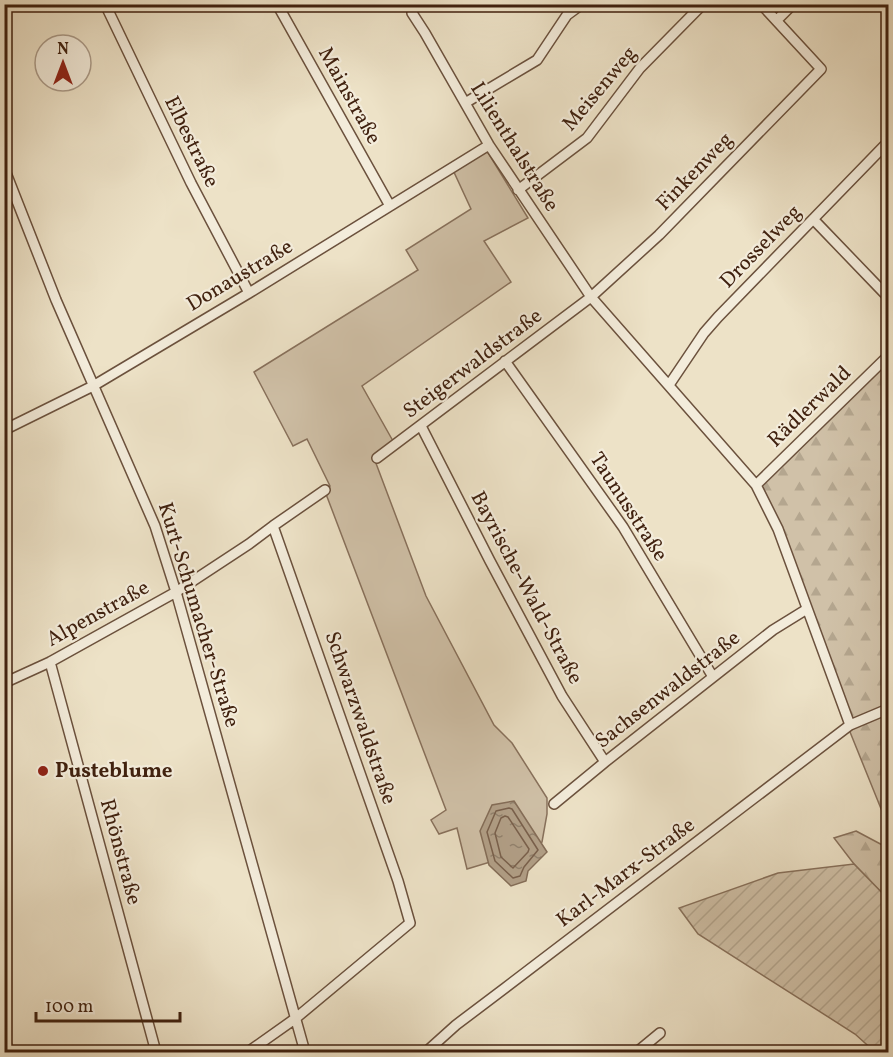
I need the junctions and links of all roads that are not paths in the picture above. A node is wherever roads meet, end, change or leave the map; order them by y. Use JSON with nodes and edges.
{"nodes":[{"id":1,"x":105,"y":4,"type":"edge"},
{"id":2,"x":277,"y":4,"type":"edge"},
{"id":3,"x":582,"y":4,"type":"edge"},
{"id":4,"x":703,"y":4,"type":"edge"},
{"id":5,"x":761,"y":4,"type":"edge"},
{"id":6,"x":793,"y":4,"type":"edge"},
{"id":7,"x":412,"y":13,"type":"dead end"},
{"id":8,"x":777,"y":20,"type":"junction"},
{"id":9,"x":465,"y":103,"type":"junction"},
{"id":10,"x":888,"y":142,"type":"edge"},
{"id":11,"x":489,"y":145,"type":"junction"},
{"id":12,"x":4,"y":168,"type":"edge"},
{"id":13,"x":518,"y":190,"type":"junction"},
{"id":14,"x":390,"y":206,"type":"junction"},
{"id":15,"x":813,"y":219,"type":"junction"},
{"id":16,"x":249,"y":293,"type":"junction"},
{"id":17,"x":591,"y":297,"type":"junction"},
{"id":18,"x":888,"y":297,"type":"edge"},
{"id":19,"x":888,"y":356,"type":"edge"},
{"id":20,"x":505,"y":361,"type":"junction"},
{"id":21,"x":669,"y":385,"type":"junction"},
{"id":22,"x":93,"y":386,"type":"junction"},
{"id":23,"x":422,"y":426,"type":"junction"},
{"id":24,"x":4,"y":430,"type":"edge"},
{"id":25,"x":377,"y":458,"type":"dead end"},
{"id":26,"x":756,"y":485,"type":"junction"},
{"id":27,"x":325,"y":490,"type":"dead end"},
{"id":28,"x":273,"y":526,"type":"junction"},
{"id":29,"x":176,"y":592,"type":"junction"},
{"id":30,"x":807,"y":609,"type":"junction"},
{"id":31,"x":50,"y":662,"type":"junction"},
{"id":32,"x":713,"y":677,"type":"junction"},
{"id":33,"x":4,"y":683,"type":"edge"},
{"id":34,"x":888,"y":709,"type":"edge"},
{"id":35,"x":850,"y":724,"type":"junction"},
{"id":36,"x":605,"y":762,"type":"junction"},
{"id":37,"x":554,"y":804,"type":"dead end"},
{"id":38,"x":296,"y":1018,"type":"junction"},
{"id":39,"x":660,"y":1033,"type":"dead end"},
{"id":40,"x":4,"y":1034,"type":"edge"},
{"id":41,"x":8,"y":1053,"type":"edge"},
{"id":42,"x":156,"y":1053,"type":"edge"},
{"id":43,"x":248,"y":1053,"type":"edge"},
{"id":44,"x":305,"y":1053,"type":"edge"},
{"id":45,"x":426,"y":1053,"type":"edge"},
{"id":46,"x":638,"y":1053,"type":"edge"}],
"edges":[{"from":1,"to":16,"type":"street","name":"Elbestraße"},
{"from":2,"to":14,"type":"street","name":"Mainstraße"},
{"from":3,"to":9,"type":"street"},
{"from":4,"to":13,"type":"street","name":"Meisenweg"},
{"from":5,"to":8,"type":"street"},
{"from":6,"to":8,"type":"street"},
{"from":7,"to":9,"type":"street","name":"Lilienthalstraße"},
{"from":8,"to":17,"type":"street","name":"Finkenweg"},
{"from":9,"to":11,"type":"street","name":"Lilienthalstraße"},
{"from":10,"to":15,"type":"street","name":"Drosselweg"},
{"from":11,"to":13,"type":"street","name":"Lilienthalstraße"},
{"from":11,"to":14,"type":"street","name":"Donaustraße"},
{"from":12,"to":22,"type":"street","name":"Kurt-Schumacher-Straße"},
{"from":13,"to":17,"type":"street","name":"Lilienthalstraße"},
{"from":14,"to":16,"type":"street","name":"Donaustraße"},
{"from":15,"to":18,"type":"street"},
{"from":15,"to":21,"type":"street","name":"Drosselweg"},
{"from":16,"to":22,"type":"street","name":"Donaustraße"},
{"from":17,"to":20,"type":"street","name":"Steigerwaldstraße"},
{"from":17,"to":21,"type":"street","name":"Lilienthalstraße"},
{"from":19,"to":26,"type":"street","name":"Rädlerwald"},
{"from":20,"to":23,"type":"street","name":"Steigerwaldstraße"},
{"from":20,"to":32,"type":"street","name":"Taunusstraße"},
{"from":21,"to":26,"type":"street","name":"Lilienthalstraße"},
{"from":22,"to":24,"type":"street","name":"Donaustraße"},
{"from":22,"to":29,"type":"street","name":"Kurt-Schumacher-Straße"},
{"from":23,"to":25,"type":"street","name":"Steigerwaldstraße"},
{"from":23,"to":36,"type":"street","name":"Bayrische-Wald-Straße"},
{"from":26,"to":30,"type":"street","name":"Lilienthalstraße"},
{"from":27,"to":28,"type":"street","name":"Alpenstraße"},
{"from":28,"to":29,"type":"street","name":"Alpenstraße"},
{"from":28,"to":38,"type":"street","name":"Schwarzwaldstraße"},
{"from":29,"to":31,"type":"street","name":"Alpenstraße"},
{"from":29,"to":38,"type":"street","name":"Kurt-Schumacher-Straße"},
{"from":30,"to":32,"type":"street","name":"Sachsenwaldstraße"},
{"from":30,"to":35,"type":"street","name":"Lilienthalstraße"},
{"from":31,"to":33,"type":"street","name":"Alpenstraße"},
{"from":31,"to":42,"type":"street","name":"Rhönstraße"},
{"from":32,"to":36,"type":"street","name":"Sachsenwaldstraße"},
{"from":34,"to":35,"type":"street","name":"Karl-Marx-Straße"},
{"from":35,"to":45,"type":"street","name":"Karl-Marx-Straße"},
{"from":36,"to":37,"type":"street","name":"Sachsenwaldstraße"},
{"from":38,"to":43,"type":"street"},
{"from":38,"to":44,"type":"street","name":"Kurt-Schumacher-Straße"},
{"from":39,"to":46,"type":"street"},
{"from":40,"to":41,"type":"street"}]}
